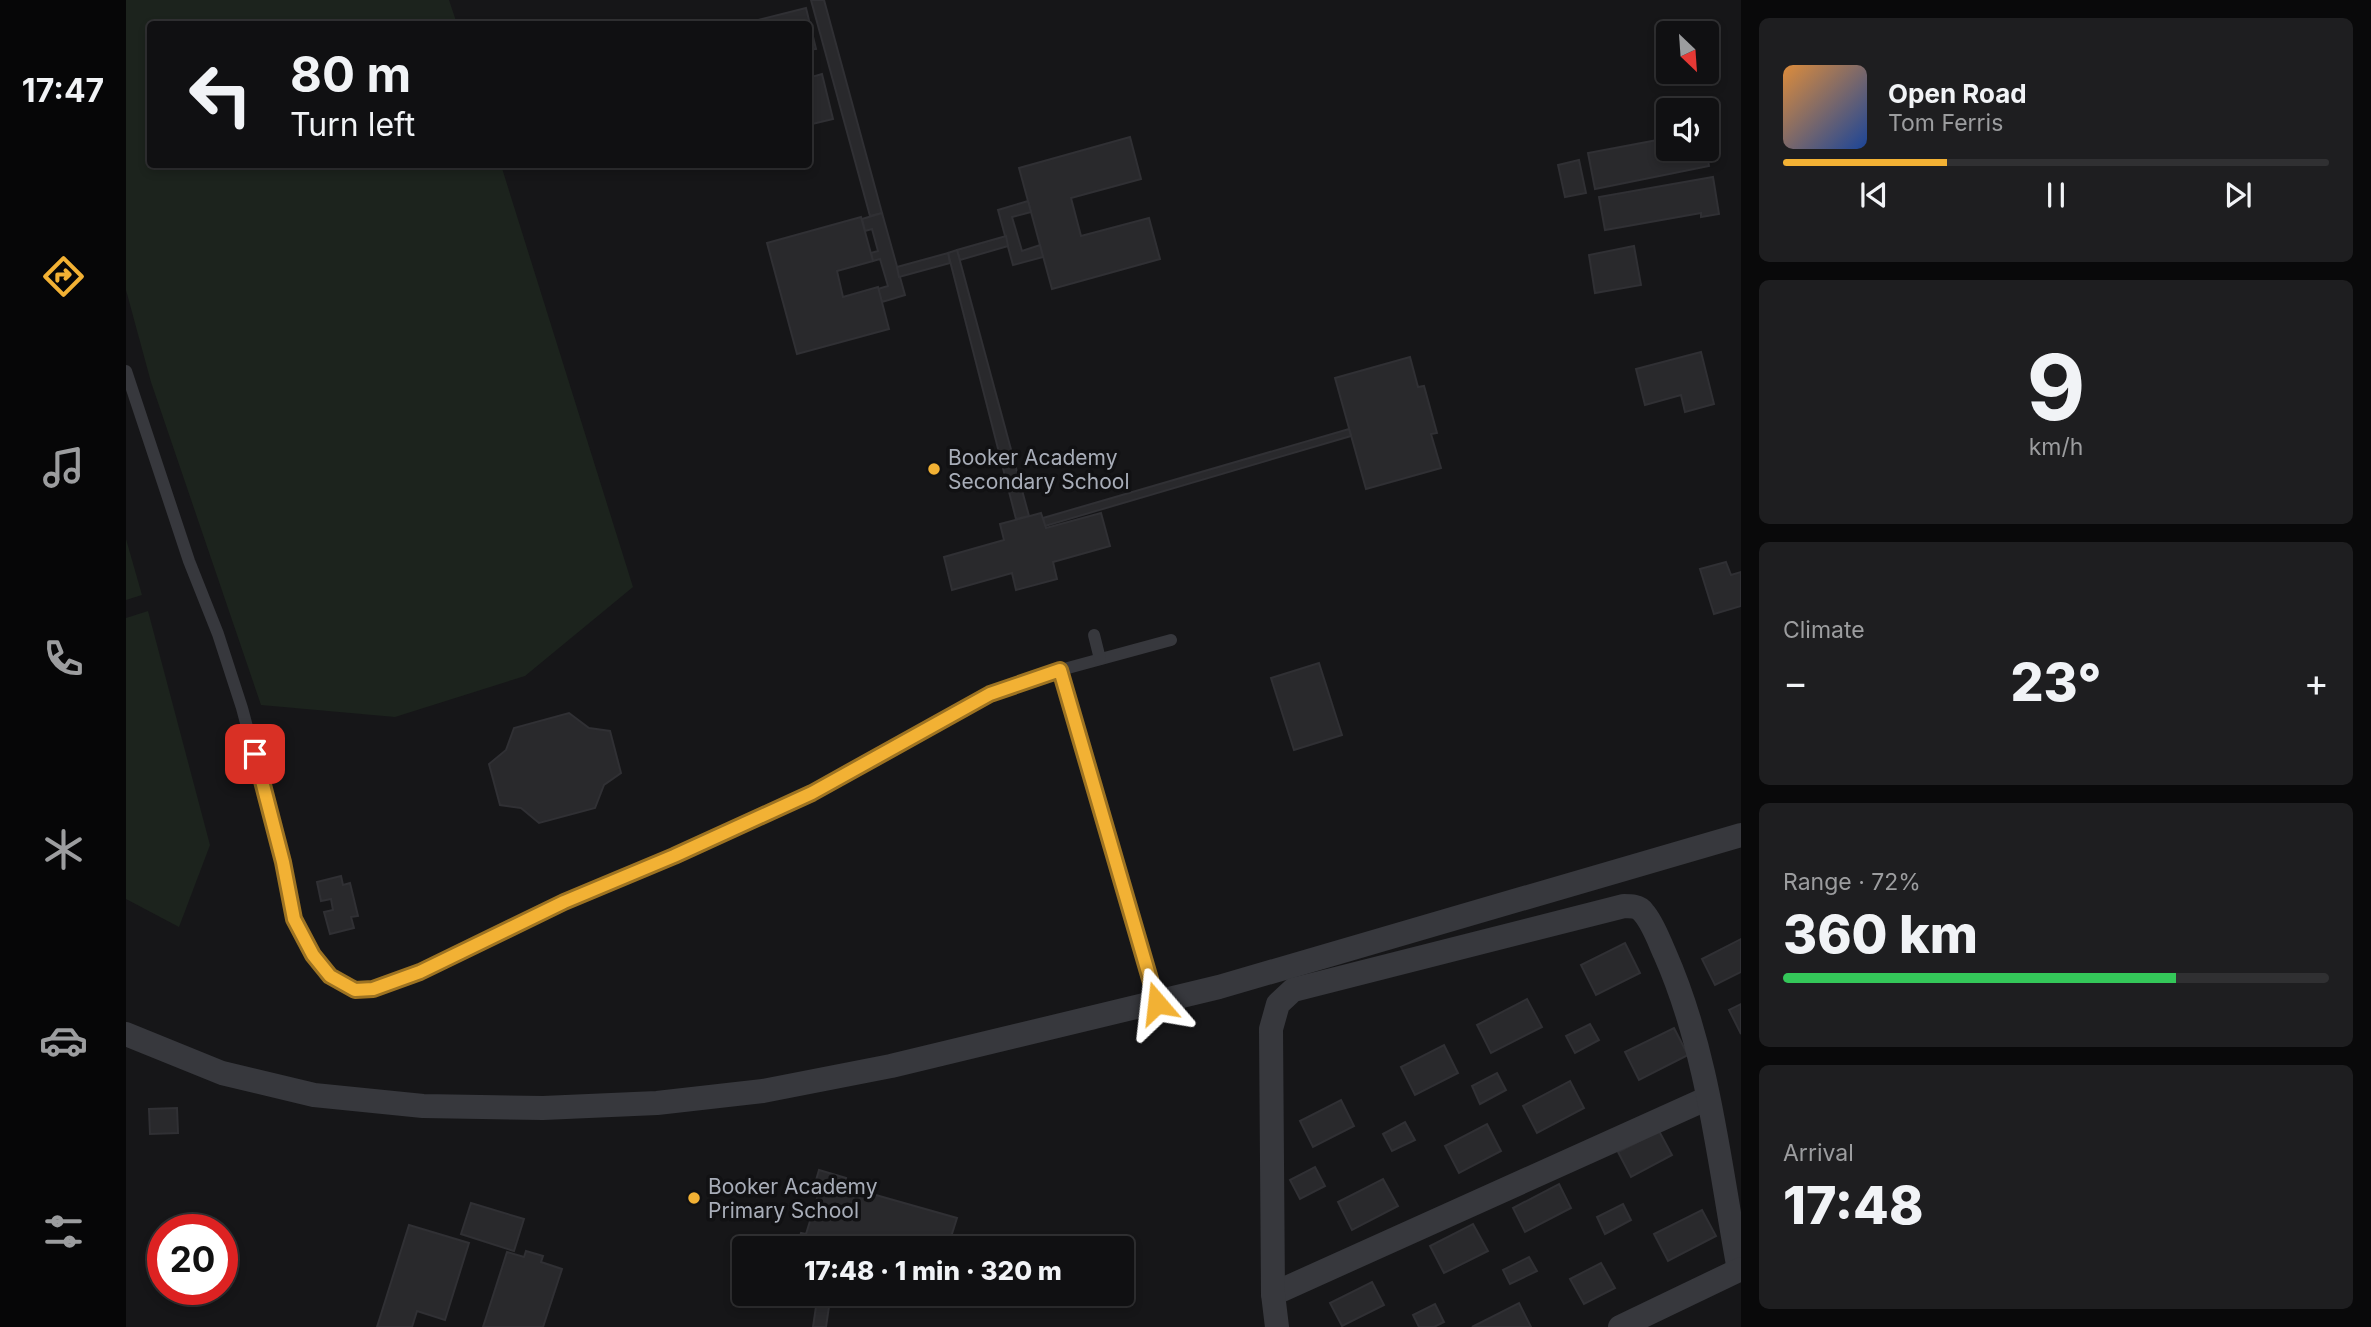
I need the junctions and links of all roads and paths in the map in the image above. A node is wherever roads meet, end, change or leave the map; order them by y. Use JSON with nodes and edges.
{"nodes":[{"id":1,"x":126,"y":372,"type":"edge"},
{"id":2,"x":1094,"y":635,"type":"dead end"},
{"id":3,"x":1171,"y":640,"type":"dead end"},
{"id":4,"x":1100,"y":659,"type":"junction"},
{"id":5,"x":1060,"y":670,"type":"junction"},
{"id":6,"x":1741,"y":835,"type":"edge"},
{"id":7,"x":1157,"y":1003,"type":"junction"},
{"id":8,"x":126,"y":1034,"type":"edge"},
{"id":9,"x":1709,"y":1098,"type":"junction"},
{"id":10,"x":1740,"y":1269,"type":"edge"},
{"id":11,"x":1273,"y":1294,"type":"junction"},
{"id":12,"x":1277,"y":1327,"type":"edge"},
{"id":13,"x":1620,"y":1327,"type":"edge"}],
"edges":[{"from":1,"to":5,"type":"lane"},
{"from":2,"to":4,"type":"lane"},
{"from":3,"to":4,"type":"lane"},
{"from":4,"to":5,"type":"lane"},
{"from":5,"to":7,"type":"lane"},
{"from":6,"to":7,"type":"street"},
{"from":7,"to":8,"type":"street"},
{"from":9,"to":10,"type":"street"},
{"from":9,"to":11,"type":"street"},
{"from":9,"to":11,"type":"street"},
{"from":10,"to":13,"type":"street"},
{"from":11,"to":12,"type":"street"}]}
